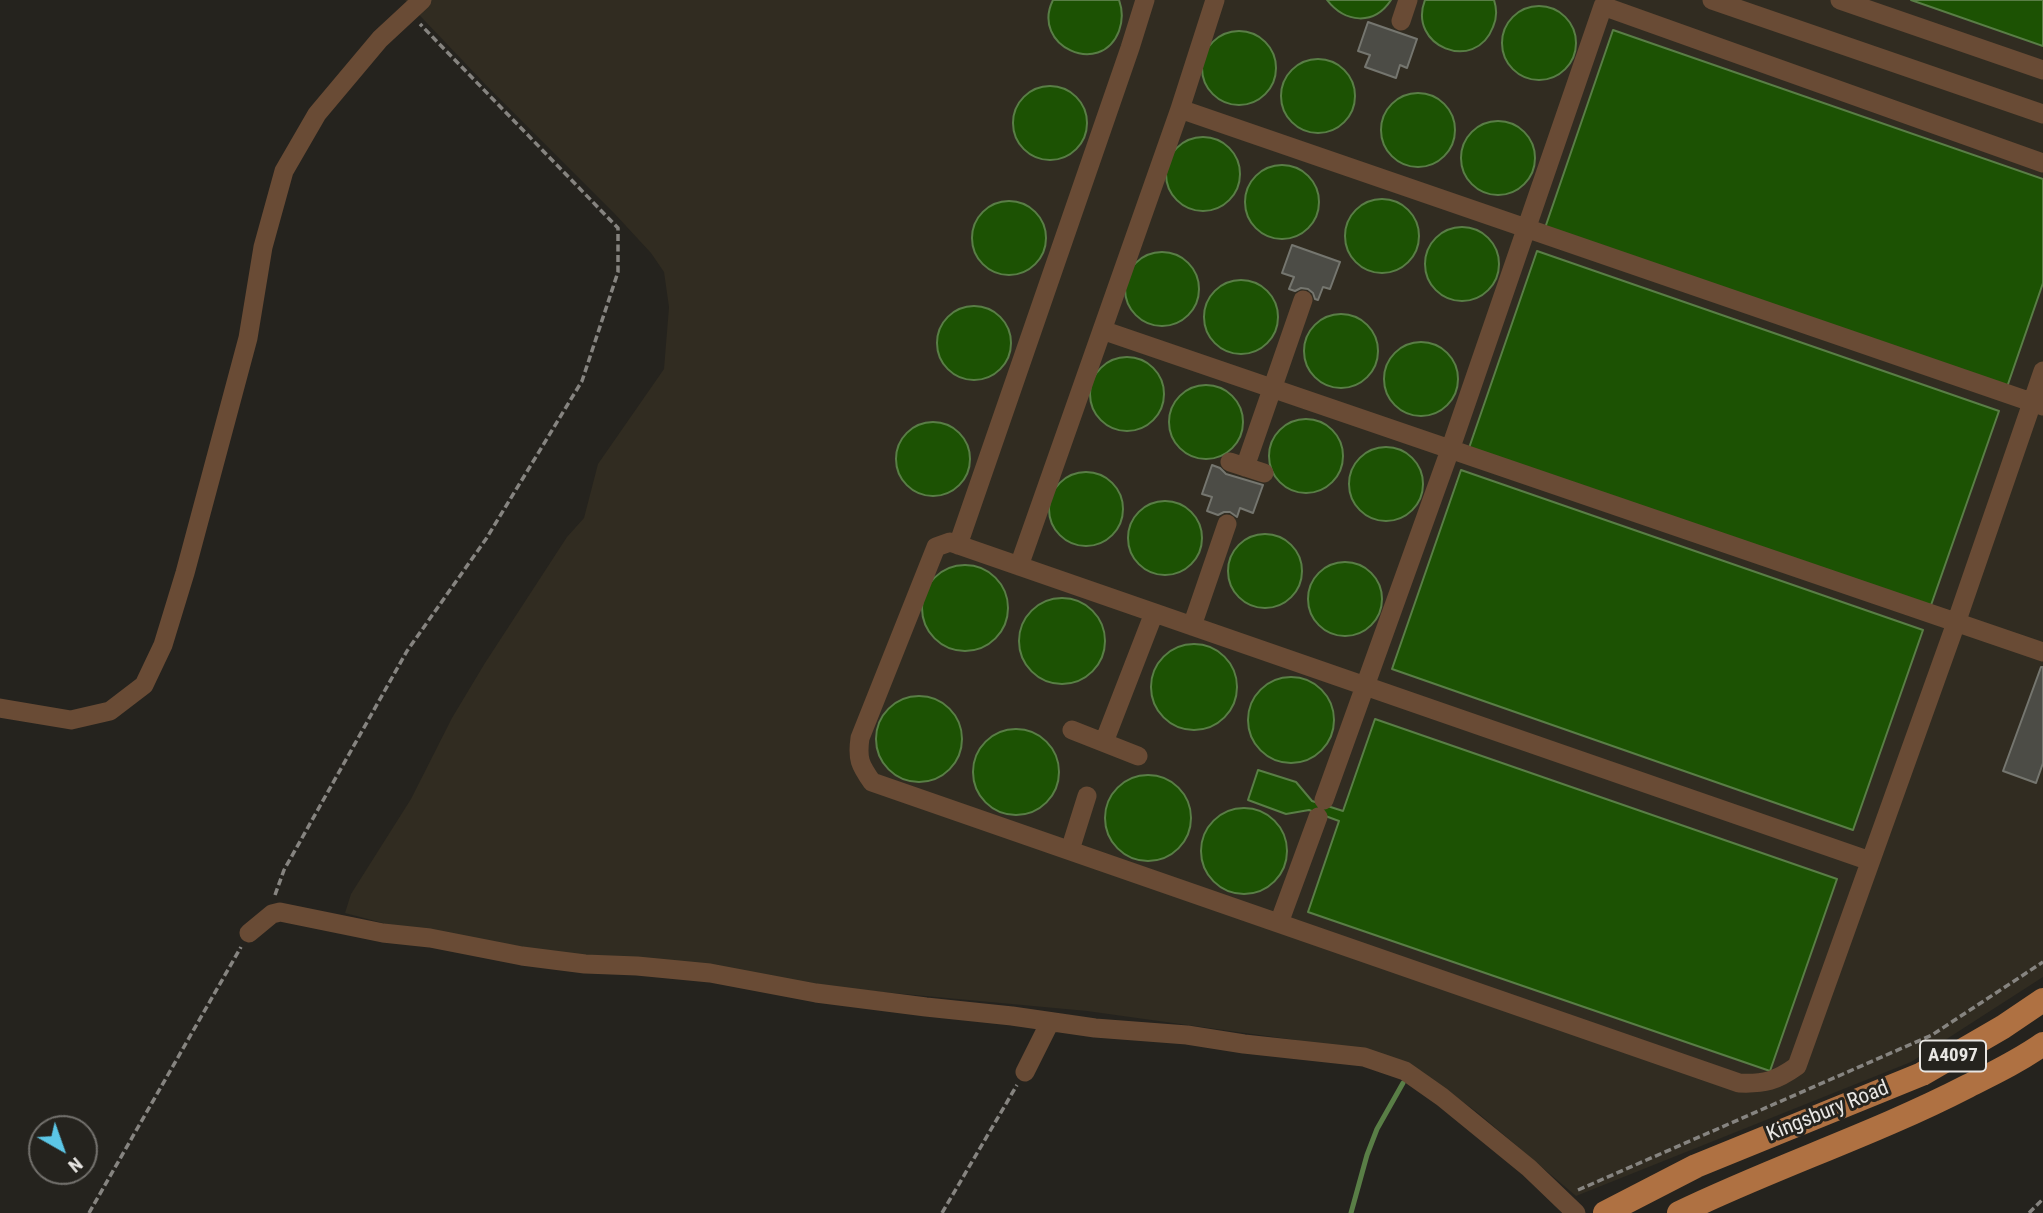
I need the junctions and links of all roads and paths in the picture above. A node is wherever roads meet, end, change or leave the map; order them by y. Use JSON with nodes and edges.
{"nodes":[{"id":1,"x":1144,"y":0,"type":"edge"},
{"id":2,"x":1214,"y":0,"type":"edge"},
{"id":3,"x":1408,"y":0,"type":"edge"},
{"id":4,"x":1713,"y":0,"type":"edge"},
{"id":5,"x":1840,"y":0,"type":"edge"},
{"id":6,"x":1595,"y":3,"type":"edge"},
{"id":7,"x":415,"y":6,"type":"edge"},
{"id":8,"x":1401,"y":22,"type":"dead end"},
{"id":9,"x":2043,"y":70,"type":"edge"},
{"id":10,"x":1180,"y":109,"type":"junction"},
{"id":11,"x":2043,"y":114,"type":"edge"},
{"id":12,"x":2043,"y":163,"type":"edge"},
{"id":13,"x":1525,"y":228,"type":"junction"},
{"id":14,"x":1304,"y":300,"type":"dead end"},
{"id":15,"x":1102,"y":330,"type":"junction"},
{"id":16,"x":2043,"y":371,"type":"edge"},
{"id":17,"x":1273,"y":389,"type":"junction"},
{"id":18,"x":2038,"y":405,"type":"edge"},
{"id":19,"x":1450,"y":450,"type":"junction"},
{"id":20,"x":1246,"y":467,"type":"dead end"},
{"id":21,"x":1227,"y":524,"type":"dead end"},
{"id":22,"x":958,"y":545,"type":"junction"},
{"id":23,"x":1018,"y":566,"type":"junction"},
{"id":24,"x":1154,"y":613,"type":"junction"},
{"id":25,"x":1956,"y":624,"type":"junction"},
{"id":26,"x":1192,"y":626,"type":"junction"},
{"id":27,"x":2043,"y":652,"type":"edge"},
{"id":28,"x":1365,"y":686,"type":"junction"},
{"id":29,"x":0,"y":708,"type":"edge"},
{"id":30,"x":1072,"y":730,"type":"dead end"},
{"id":31,"x":1104,"y":742,"type":"junction"},
{"id":32,"x":1138,"y":756,"type":"dead end"},
{"id":33,"x":1087,"y":796,"type":"dead end"},
{"id":34,"x":1070,"y":850,"type":"junction"},
{"id":35,"x":1870,"y":861,"type":"junction"},
{"id":36,"x":265,"y":919,"type":"junction"},
{"id":37,"x":1279,"y":923,"type":"junction"},
{"id":38,"x":249,"y":933,"type":"joint"},
{"id":39,"x":2043,"y":962,"type":"edge"},
{"id":40,"x":2043,"y":1000,"type":"edge"},
{"id":41,"x":1050,"y":1022,"type":"junction"},
{"id":42,"x":2043,"y":1044,"type":"edge"},
{"id":43,"x":1025,"y":1072,"type":"joint"},
{"id":44,"x":1560,"y":1197,"type":"junction"},
{"id":45,"x":2043,"y":1199,"type":"edge"},
{"id":46,"x":89,"y":1213,"type":"edge"},
{"id":47,"x":942,"y":1213,"type":"edge"},
{"id":48,"x":1576,"y":1213,"type":"edge"},
{"id":49,"x":1605,"y":1213,"type":"edge"},
{"id":50,"x":1679,"y":1213,"type":"edge"},
{"id":51,"x":2029,"y":1213,"type":"edge"}],
"edges":[{"from":1,"to":22,"type":"lane"},
{"from":2,"to":10,"type":"lane"},
{"from":3,"to":8,"type":"lane"},
{"from":4,"to":11,"type":"lane"},
{"from":5,"to":9,"type":"lane"},
{"from":6,"to":12,"type":"lane"},
{"from":6,"to":13,"type":"lane"},
{"from":7,"to":29,"type":"lane"},
{"from":7,"to":36,"type":"path"},
{"from":10,"to":13,"type":"lane"},
{"from":10,"to":15,"type":"lane"},
{"from":13,"to":18,"type":"lane"},
{"from":13,"to":19,"type":"lane"},
{"from":14,"to":17,"type":"lane"},
{"from":15,"to":17,"type":"lane"},
{"from":15,"to":23,"type":"lane"},
{"from":16,"to":18,"type":"lane"},
{"from":17,"to":19,"type":"lane"},
{"from":17,"to":20,"type":"lane"},
{"from":18,"to":25,"type":"lane"},
{"from":19,"to":25,"type":"lane"},
{"from":19,"to":28,"type":"lane"},
{"from":21,"to":26,"type":"lane"},
{"from":22,"to":23,"type":"lane"},
{"from":22,"to":34,"type":"lane"},
{"from":23,"to":24,"type":"lane"},
{"from":24,"to":26,"type":"lane"},
{"from":24,"to":31,"type":"lane"},
{"from":25,"to":27,"type":"lane"},
{"from":25,"to":35,"type":"lane"},
{"from":26,"to":28,"type":"lane"},
{"from":28,"to":35,"type":"lane"},
{"from":28,"to":37,"type":"lane"},
{"from":30,"to":31,"type":"lane"},
{"from":31,"to":32,"type":"lane"},
{"from":33,"to":34,"type":"lane"},
{"from":34,"to":37,"type":"lane"},
{"from":35,"to":37,"type":"lane"},
{"from":36,"to":38,"type":"lane"},
{"from":36,"to":41,"type":"lane"},
{"from":38,"to":46,"type":"path"},
{"from":39,"to":44,"type":"path"},
{"from":40,"to":49,"type":"main road","name":"Kingsbury Road","number":"A4097"},
{"from":41,"to":43,"type":"lane"},
{"from":41,"to":44,"type":"lane"},
{"from":42,"to":50,"type":"main road","name":"Kingsbury Road","number":"A4097"},
{"from":43,"to":47,"type":"path"},
{"from":44,"to":48,"type":"lane"},
{"from":45,"to":51,"type":"path"}]}
